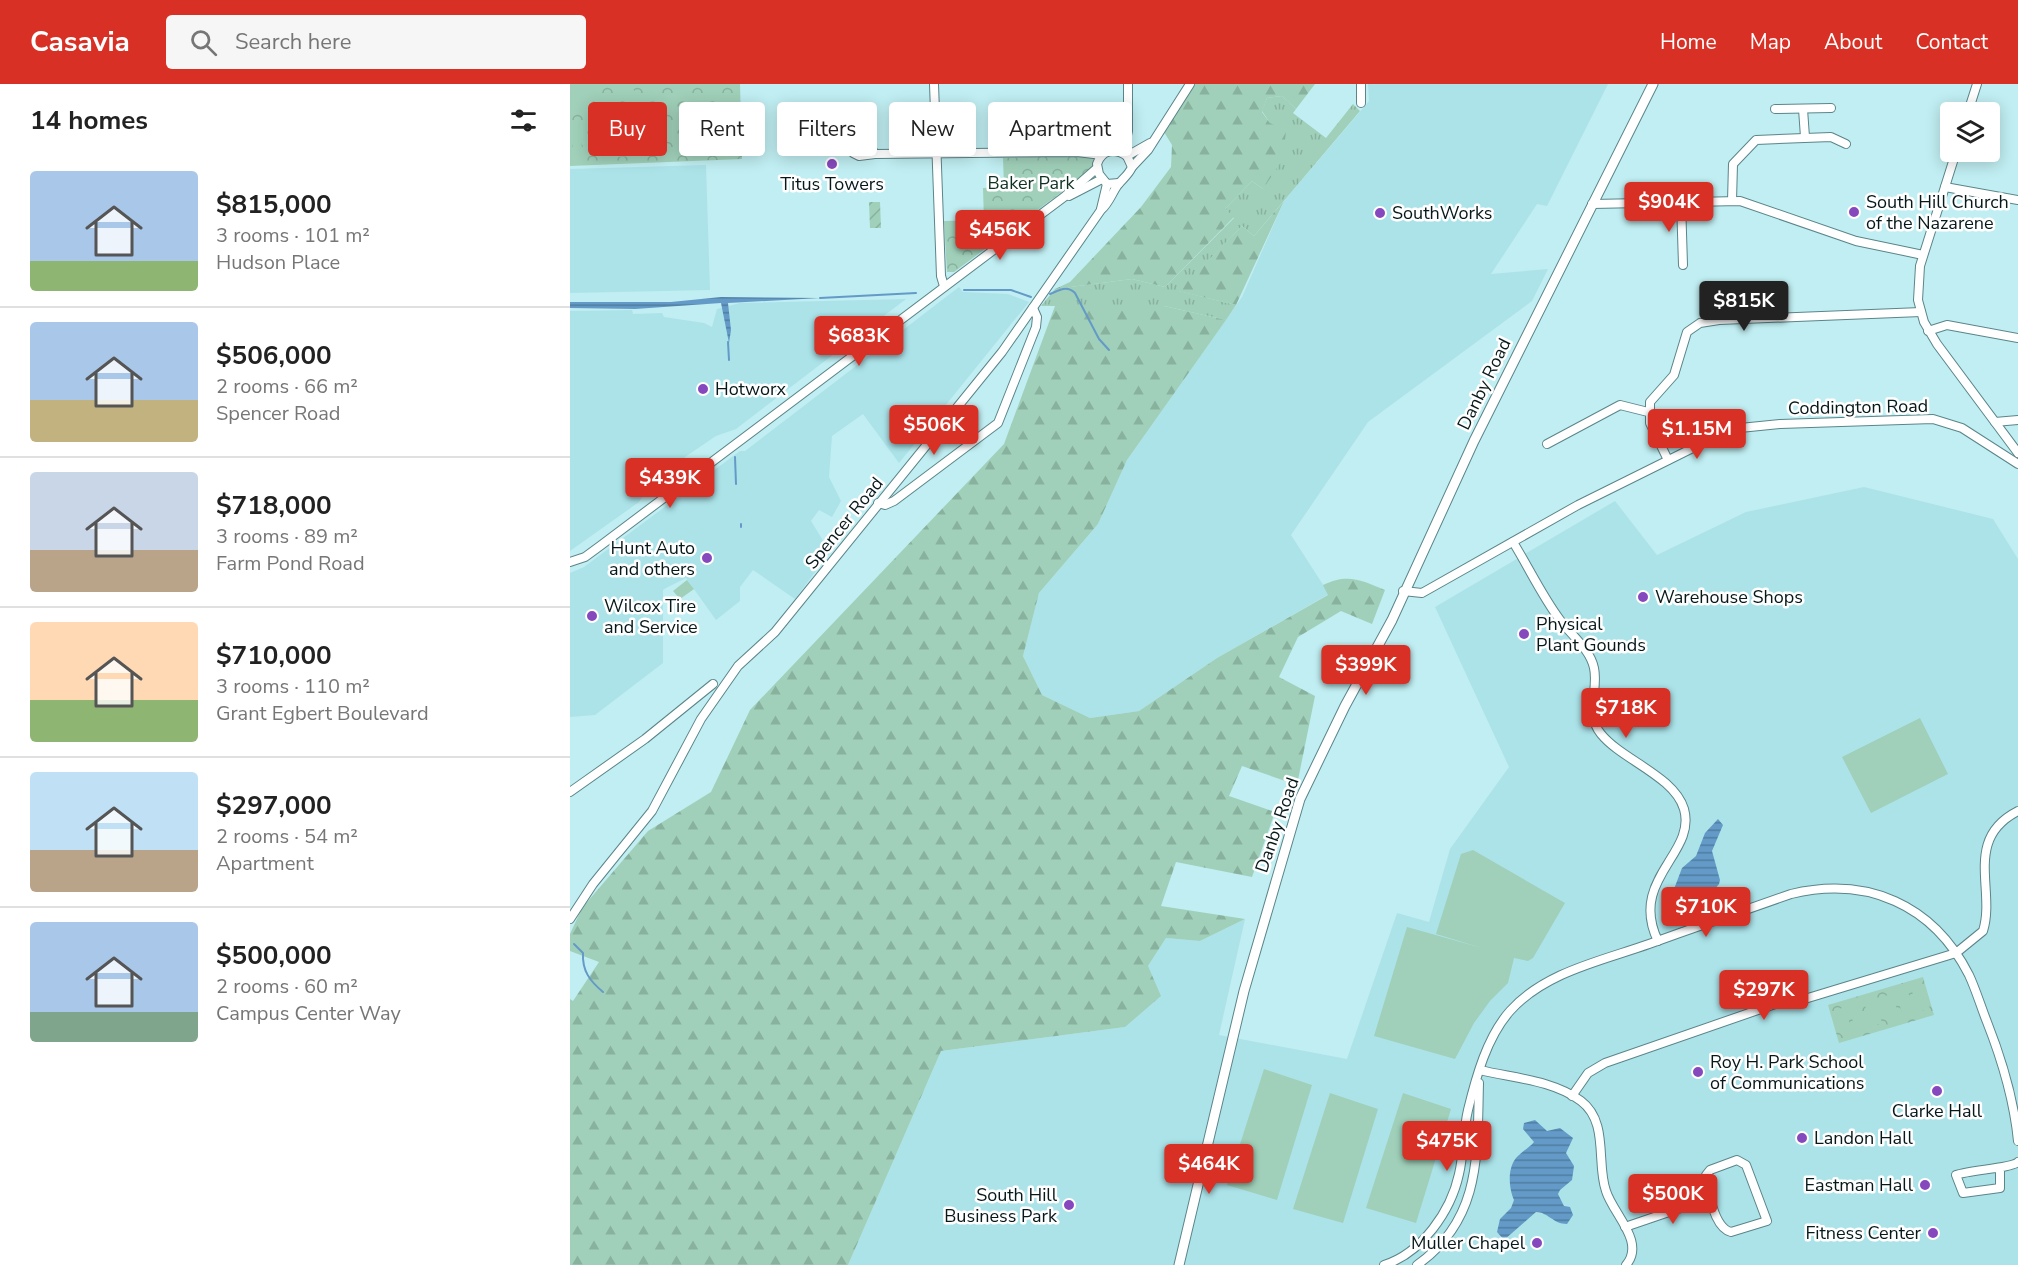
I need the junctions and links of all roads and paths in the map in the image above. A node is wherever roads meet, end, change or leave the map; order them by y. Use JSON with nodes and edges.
{"nodes":[{"id":1,"x":934,"y":84,"type":"edge"},
{"id":2,"x":1128,"y":84,"type":"edge"},
{"id":3,"x":1190,"y":84,"type":"edge"},
{"id":4,"x":1361,"y":84,"type":"edge"},
{"id":5,"x":1653,"y":84,"type":"edge"},
{"id":6,"x":1977,"y":84,"type":"edge"},
{"id":7,"x":934,"y":102,"type":"edge"},
{"id":8,"x":1128,"y":102,"type":"edge"},
{"id":9,"x":1971,"y":102,"type":"edge"},
{"id":10,"x":1361,"y":103,"type":"dead end"},
{"id":11,"x":1831,"y":108,"type":"dead end"},
{"id":12,"x":1775,"y":109,"type":"dead end"},
{"id":13,"x":1803,"y":109,"type":"junction"},
{"id":14,"x":1805,"y":137,"type":"junction"},
{"id":15,"x":1152,"y":142,"type":"junction"},
{"id":16,"x":1846,"y":144,"type":"dead end"},
{"id":17,"x":1132,"y":152,"type":"edge"},
{"id":18,"x":935,"y":156,"type":"edge"},
{"id":19,"x":1102,"y":156,"type":"edge"},
{"id":20,"x":1126,"y":156,"type":"edge"},
{"id":21,"x":1953,"y":162,"type":"edge"},
{"id":22,"x":1132,"y":167,"type":"junction"},
{"id":23,"x":1096,"y":169,"type":"junction"},
{"id":24,"x":1104,"y":181,"type":"junction"},
{"id":25,"x":1119,"y":183,"type":"junction"},
{"id":26,"x":1945,"y":187,"type":"junction"},
{"id":27,"x":1064,"y":197,"type":"junction"},
{"id":28,"x":2018,"y":200,"type":"edge"},
{"id":29,"x":1681,"y":201,"type":"junction"},
{"id":30,"x":1732,"y":201,"type":"junction"},
{"id":31,"x":1593,"y":204,"type":"junction"},
{"id":32,"x":1101,"y":210,"type":"junction"},
{"id":33,"x":1923,"y":255,"type":"junction"},
{"id":34,"x":1683,"y":265,"type":"dead end"},
{"id":35,"x":944,"y":286,"type":"junction"},
{"id":36,"x":1033,"y":308,"type":"junction"},
{"id":37,"x":1920,"y":312,"type":"junction"},
{"id":38,"x":1928,"y":332,"type":"junction"},
{"id":39,"x":2018,"y":338,"type":"edge"},
{"id":40,"x":1648,"y":412,"type":"junction"},
{"id":41,"x":2018,"y":420,"type":"edge"},
{"id":42,"x":1995,"y":422,"type":"junction"},
{"id":43,"x":1547,"y":444,"type":"dead end"},
{"id":44,"x":2018,"y":453,"type":"edge"},
{"id":45,"x":1668,"y":460,"type":"junction"},
{"id":46,"x":2018,"y":464,"type":"edge"},
{"id":47,"x":878,"y":503,"type":"junction"},
{"id":48,"x":1513,"y":542,"type":"junction"},
{"id":49,"x":570,"y":562,"type":"edge"},
{"id":50,"x":1403,"y":591,"type":"junction"},
{"id":51,"x":713,"y":684,"type":"dead end"},
{"id":52,"x":570,"y":791,"type":"edge"},
{"id":53,"x":2018,"y":810,"type":"edge"},
{"id":54,"x":570,"y":919,"type":"edge"},
{"id":55,"x":1658,"y":941,"type":"junction"},
{"id":56,"x":1956,"y":953,"type":"junction"},
{"id":57,"x":1480,"y":1070,"type":"junction"},
{"id":58,"x":1572,"y":1096,"type":"junction"},
{"id":59,"x":2018,"y":1141,"type":"edge"},
{"id":60,"x":2018,"y":1162,"type":"edge"},
{"id":61,"x":2000,"y":1168,"type":"junction"},
{"id":62,"x":1710,"y":1198,"type":"junction"},
{"id":63,"x":1625,"y":1227,"type":"junction"},
{"id":64,"x":1400,"y":1258,"type":"junction"},
{"id":65,"x":1179,"y":1265,"type":"edge"},
{"id":66,"x":1385,"y":1265,"type":"edge"},
{"id":67,"x":1406,"y":1265,"type":"edge"},
{"id":68,"x":1417,"y":1265,"type":"edge"},
{"id":69,"x":1626,"y":1265,"type":"edge"}],
"edges":[{"from":1,"to":7,"type":"street"},
{"from":2,"to":8,"type":"street"},
{"from":3,"to":15,"type":"street"},
{"from":4,"to":10,"type":"street"},
{"from":5,"to":31,"type":"main road","name":"Danby Road"},
{"from":6,"to":9,"type":"street"},
{"from":11,"to":13,"type":"street"},
{"from":12,"to":13,"type":"street"},
{"from":13,"to":14,"type":"street"},
{"from":14,"to":16,"type":"street"},
{"from":14,"to":30,"type":"street"},
{"from":15,"to":17,"type":"street"},
{"from":15,"to":22,"type":"street"},
{"from":18,"to":35,"type":"street"},
{"from":19,"to":23,"type":"street"},
{"from":20,"to":22,"type":"street"},
{"from":21,"to":26,"type":"street"},
{"from":22,"to":25,"type":"street"},
{"from":23,"to":24,"type":"street"},
{"from":23,"to":27,"type":"street"},
{"from":24,"to":25,"type":"street"},
{"from":24,"to":27,"type":"street"},
{"from":24,"to":32,"type":"street","name":"Spencer Road"},
{"from":25,"to":32,"type":"street","name":"Spencer Road"},
{"from":26,"to":28,"type":"street"},
{"from":26,"to":33,"type":"street"},
{"from":27,"to":35,"type":"street"},
{"from":29,"to":30,"type":"street"},
{"from":29,"to":31,"type":"street"},
{"from":29,"to":34,"type":"street"},
{"from":30,"to":33,"type":"street"},
{"from":31,"to":50,"type":"main road","name":"Danby Road"},
{"from":32,"to":36,"type":"street","name":"Spencer Road"},
{"from":33,"to":37,"type":"street"},
{"from":35,"to":49,"type":"street"},
{"from":36,"to":47,"type":"street","name":"Spencer Road"},
{"from":36,"to":47,"type":"street"},
{"from":37,"to":38,"type":"street"},
{"from":37,"to":40,"type":"street"},
{"from":38,"to":39,"type":"street"},
{"from":38,"to":42,"type":"street"},
{"from":40,"to":43,"type":"street"},
{"from":40,"to":45,"type":"street"},
{"from":41,"to":42,"type":"street"},
{"from":42,"to":44,"type":"street"},
{"from":45,"to":46,"type":"street","name":"Coddington Road"},
{"from":45,"to":48,"type":"street","name":"Coddington Road"},
{"from":47,"to":54,"type":"street","name":"Spencer Road"},
{"from":48,"to":50,"type":"street","name":"Coddington Road"},
{"from":48,"to":55,"type":"street"},
{"from":50,"to":65,"type":"main road","name":"Danby Road"},
{"from":51,"to":52,"type":"street"},
{"from":53,"to":56,"type":"street"},
{"from":55,"to":56,"type":"street"},
{"from":55,"to":57,"type":"street"},
{"from":56,"to":58,"type":"street"},
{"from":56,"to":59,"type":"street"},
{"from":57,"to":58,"type":"street"},
{"from":57,"to":64,"type":"street"},
{"from":57,"to":68,"type":"street"},
{"from":58,"to":63,"type":"street"},
{"from":60,"to":61,"type":"street"},
{"from":61,"to":61,"type":"street"},
{"from":62,"to":62,"type":"street"},
{"from":62,"to":63,"type":"street"},
{"from":63,"to":69,"type":"street"},
{"from":64,"to":66,"type":"street"},
{"from":64,"to":67,"type":"street"}]}
